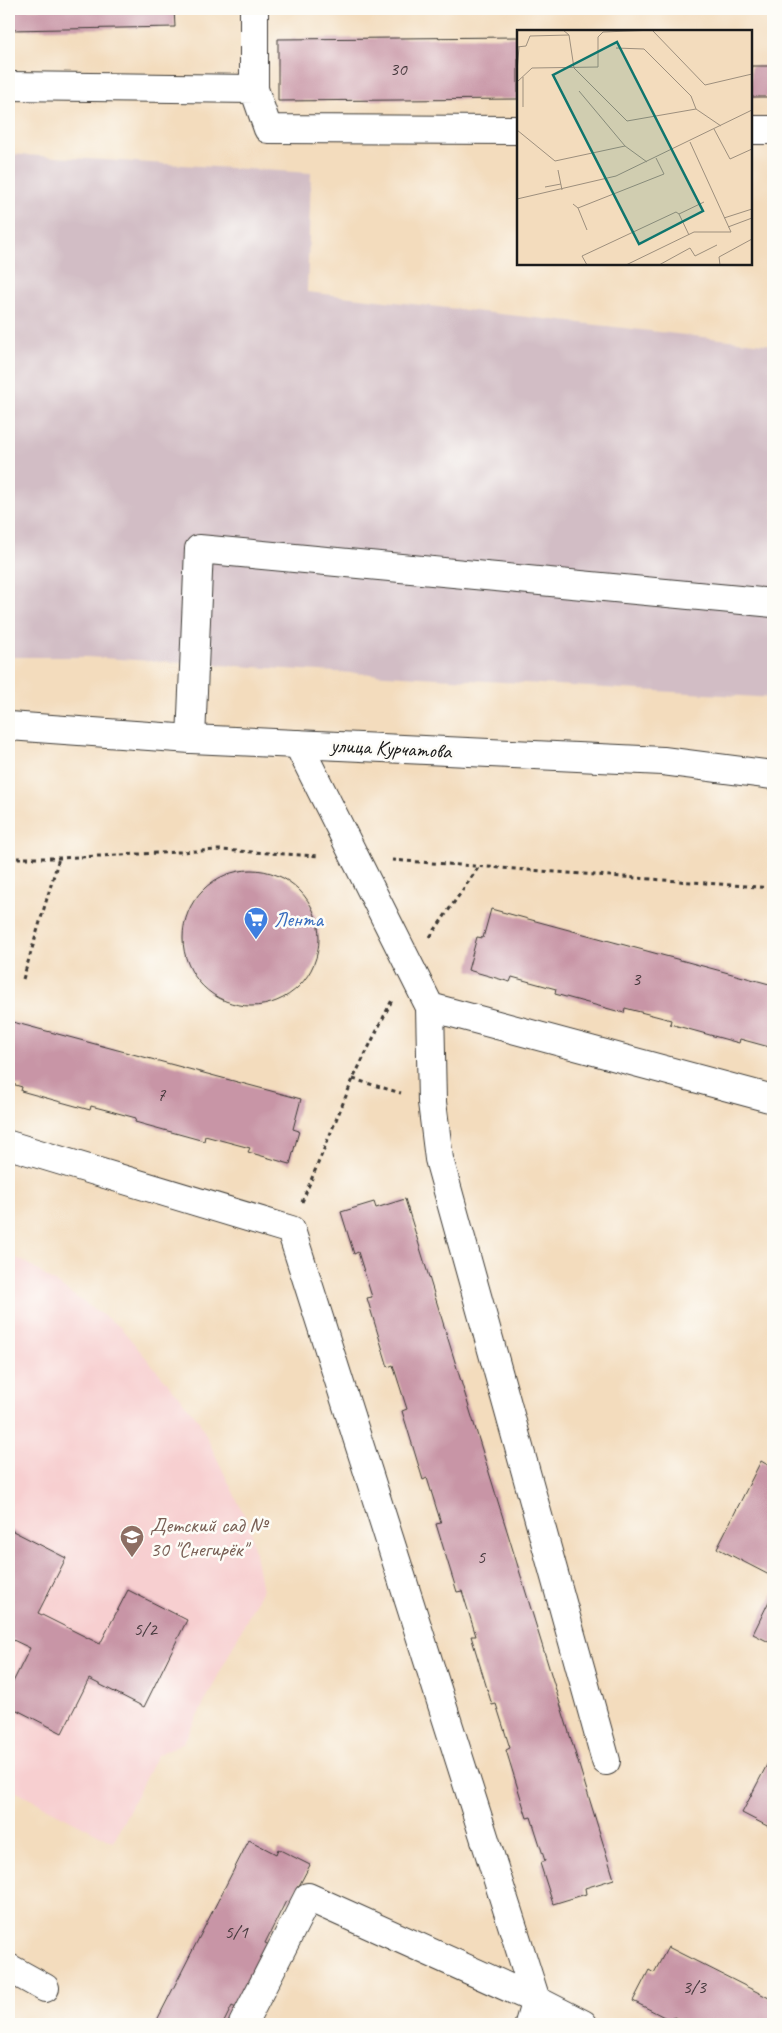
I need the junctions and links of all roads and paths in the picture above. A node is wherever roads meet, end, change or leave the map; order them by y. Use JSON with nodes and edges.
{"nodes":[{"id":1,"x":254,"y":9,"type":"edge"},
{"id":2,"x":9,"y":86,"type":"edge"},
{"id":3,"x":254,"y":89,"type":"junction"},
{"id":4,"x":517,"y":130,"type":"edge"},
{"id":5,"x":752,"y":130,"type":"edge"},
{"id":6,"x":773,"y":130,"type":"edge"},
{"id":7,"x":773,"y":603,"type":"edge"},
{"id":8,"x":9,"y":726,"type":"edge"},
{"id":9,"x":191,"y":739,"type":"junction"},
{"id":10,"x":298,"y":744,"type":"junction"},
{"id":11,"x":773,"y":775,"type":"edge"},
{"id":12,"x":9,"y":858,"type":"edge"},
{"id":13,"x":59,"y":858,"type":"junction"},
{"id":14,"x":356,"y":858,"type":"junction"},
{"id":15,"x":480,"y":865,"type":"junction"},
{"id":16,"x":773,"y":888,"type":"edge"},
{"id":17,"x":410,"y":966,"type":"junction"},
{"id":18,"x":23,"y":980,"type":"dead end"},
{"id":19,"x":430,"y":1007,"type":"junction"},
{"id":20,"x":353,"y":1079,"type":"junction"},
{"id":21,"x":773,"y":1099,"type":"edge"},
{"id":22,"x":432,"y":1102,"type":"junction"},
{"id":23,"x":9,"y":1145,"type":"edge"},
{"id":24,"x":300,"y":1207,"type":"dead end"},
{"id":25,"x":606,"y":1761,"type":"dead end"},
{"id":26,"x":9,"y":1968,"type":"edge"},
{"id":27,"x":45,"y":1988,"type":"dead end"},
{"id":28,"x":532,"y":2012,"type":"edge"},
{"id":29,"x":243,"y":2024,"type":"edge"},
{"id":30,"x":583,"y":2024,"type":"edge"}],
"edges":[{"from":1,"to":3,"type":"main road"},
{"from":2,"to":3,"type":"main road"},
{"from":3,"to":4,"type":"main road"},
{"from":5,"to":6,"type":"main road"},
{"from":7,"to":9,"type":"main road"},
{"from":8,"to":9,"type":"main road","name":"улица Курчатова"},
{"from":9,"to":10,"type":"main road","name":"улица Курчатова"},
{"from":10,"to":11,"type":"main road","name":"улица Курчатова"},
{"from":10,"to":14,"type":"main road"},
{"from":12,"to":13,"type":"path"},
{"from":13,"to":14,"type":"path"},
{"from":13,"to":18,"type":"path"},
{"from":14,"to":15,"type":"path"},
{"from":14,"to":17,"type":"main road"},
{"from":15,"to":16,"type":"path"},
{"from":15,"to":17,"type":"path"},
{"from":17,"to":19,"type":"main road"},
{"from":17,"to":20,"type":"path"},
{"from":19,"to":21,"type":"main road"},
{"from":19,"to":22,"type":"main road"},
{"from":20,"to":22,"type":"path"},
{"from":20,"to":24,"type":"path"},
{"from":22,"to":25,"type":"main road"},
{"from":23,"to":28,"type":"main road"},
{"from":26,"to":27,"type":"main road"},
{"from":28,"to":29,"type":"main road"},
{"from":28,"to":30,"type":"main road"}]}
